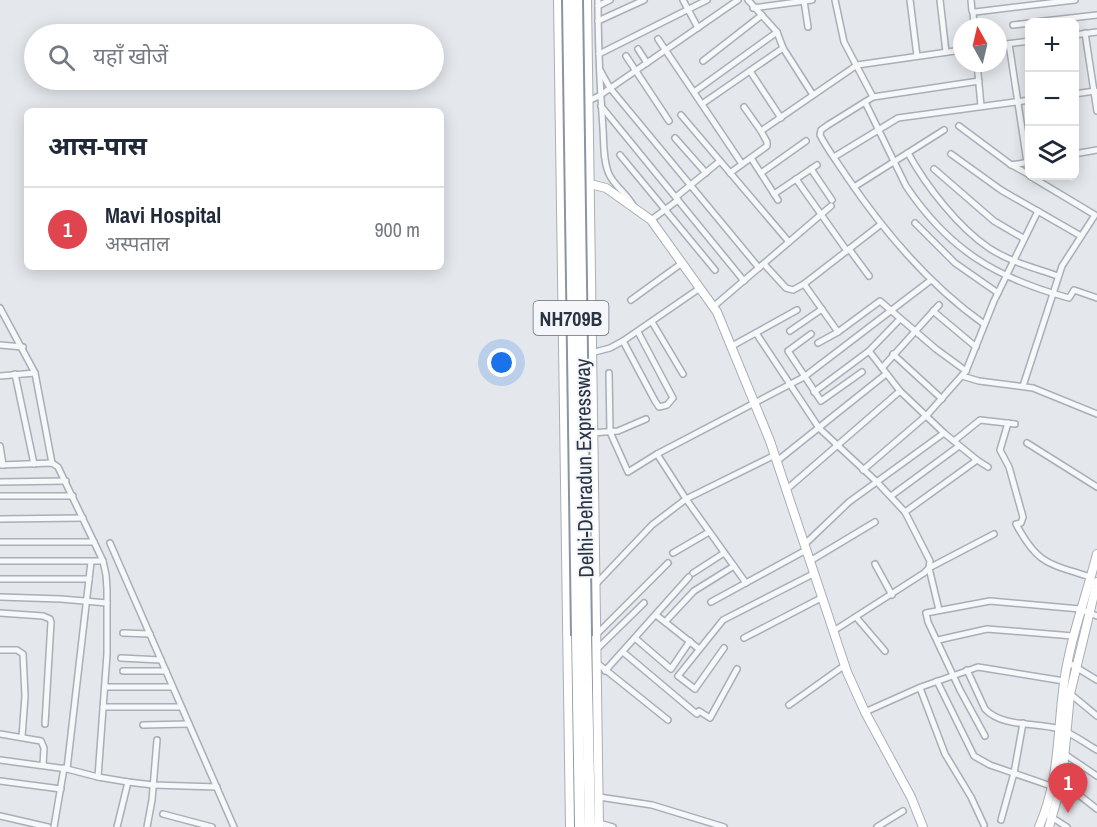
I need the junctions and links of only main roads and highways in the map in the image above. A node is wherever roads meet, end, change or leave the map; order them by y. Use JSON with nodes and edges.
{"nodes":[{"id":1,"x":568,"y":0,"type":"edge"},
{"id":2,"x":577,"y":0,"type":"edge"},
{"id":3,"x":586,"y":635,"type":"junction"},
{"id":4,"x":596,"y":826,"type":"edge"},
{"id":5,"x":580,"y":827,"type":"edge"}],
"edges":[{"from":1,"to":3,"type":"highway","name":"Delhi-Dehradun Expressway","number":"NH709B","bridge":true},
{"from":2,"to":3,"type":"highway","name":"Delhi-Dehradun Expressway","number":"NH709B","bridge":true},
{"from":3,"to":4,"type":"highway","name":"Delhi-Dehradun Expressway","number":"NH709B"},
{"from":3,"to":5,"type":"highway","name":"Delhi-Dehradun Expressway","number":"NH709B"}]}
